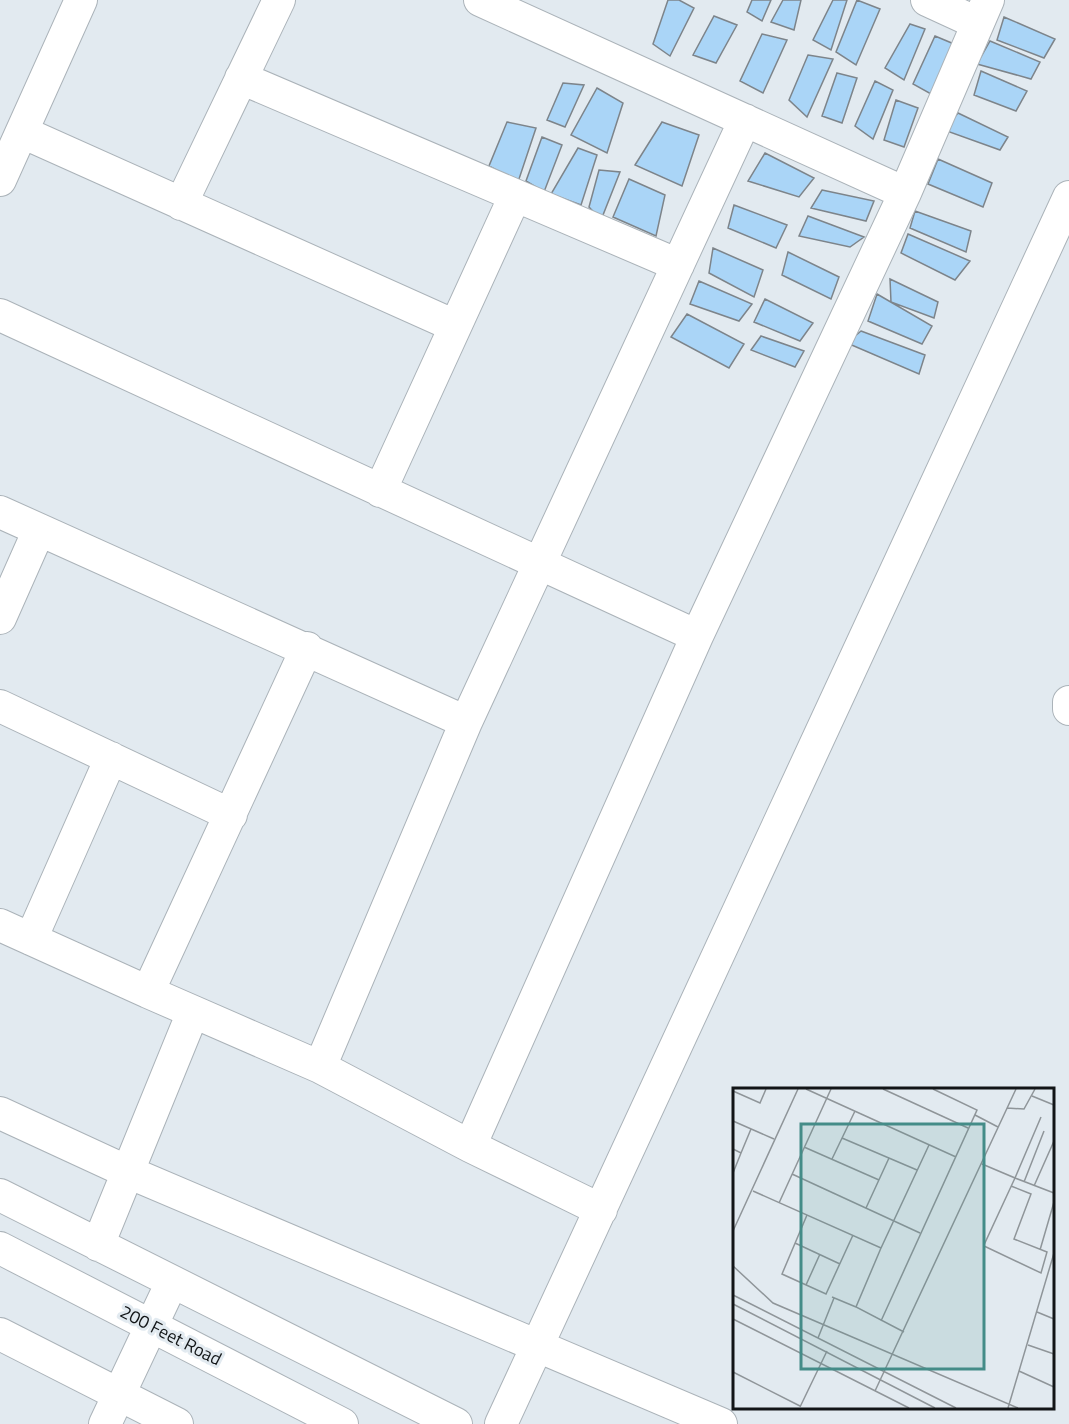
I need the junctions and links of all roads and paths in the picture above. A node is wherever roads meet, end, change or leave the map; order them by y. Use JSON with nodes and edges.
{"nodes":[{"id":1,"x":81,"y":0,"type":"edge"},
{"id":2,"x":279,"y":0,"type":"edge"},
{"id":3,"x":480,"y":0,"type":"edge"},
{"id":4,"x":927,"y":0,"type":"edge"},
{"id":5,"x":982,"y":11,"type":"edge"},
{"id":6,"x":242,"y":78,"type":"junction"},
{"id":7,"x":745,"y":120,"type":"junction"},
{"id":8,"x":22,"y":132,"type":"junction"},
{"id":9,"x":0,"y":180,"type":"edge"},
{"id":10,"x":905,"y":193,"type":"junction"},
{"id":11,"x":515,"y":196,"type":"junction"},
{"id":12,"x":1069,"y":197,"type":"edge"},
{"id":13,"x":181,"y":204,"type":"junction"},
{"id":14,"x":1061,"y":235,"type":"edge"},
{"id":15,"x":678,"y":265,"type":"junction"},
{"id":16,"x":0,"y":315,"type":"edge"},
{"id":17,"x":455,"y":326,"type":"junction"},
{"id":18,"x":380,"y":491,"type":"junction"},
{"id":19,"x":0,"y":512,"type":"edge"},
{"id":20,"x":39,"y":530,"type":"junction"},
{"id":21,"x":539,"y":564,"type":"junction"},
{"id":22,"x":0,"y":618,"type":"edge"},
{"id":23,"x":697,"y":636,"type":"junction"},
{"id":24,"x":307,"y":648,"type":"junction"},
{"id":25,"x":1069,"y":702,"type":"edge"},
{"id":26,"x":0,"y":706,"type":"edge"},
{"id":27,"x":1069,"y":709,"type":"edge"},
{"id":28,"x":466,"y":722,"type":"junction"},
{"id":29,"x":111,"y":758,"type":"junction"},
{"id":30,"x":231,"y":814,"type":"junction"},
{"id":31,"x":0,"y":925,"type":"edge"},
{"id":32,"x":31,"y":939,"type":"junction"},
{"id":33,"x":148,"y":992,"type":"junction"},
{"id":34,"x":193,"y":1012,"type":"junction"},
{"id":35,"x":320,"y":1067,"type":"junction"},
{"id":36,"x":0,"y":1113,"type":"edge"},
{"id":37,"x":470,"y":1146,"type":"junction"},
{"id":38,"x":128,"y":1172,"type":"junction"},
{"id":39,"x":0,"y":1195,"type":"edge"},
{"id":40,"x":601,"y":1210,"type":"junction"},
{"id":41,"x":98,"y":1245,"type":"junction"},
{"id":42,"x":0,"y":1248,"type":"edge"},
{"id":43,"x":172,"y":1282,"type":"junction"},
{"id":44,"x":153,"y":1325,"type":"junction"},
{"id":45,"x":0,"y":1334,"type":"edge"},
{"id":46,"x":535,"y":1347,"type":"junction"},
{"id":47,"x":119,"y":1395,"type":"junction"},
{"id":48,"x":105,"y":1424,"type":"edge"},
{"id":49,"x":177,"y":1424,"type":"edge"},
{"id":50,"x":342,"y":1424,"type":"edge"},
{"id":51,"x":456,"y":1424,"type":"edge"},
{"id":52,"x":501,"y":1424,"type":"edge"},
{"id":53,"x":721,"y":1424,"type":"edge"}],
"edges":[{"from":1,"to":8,"type":"street"},
{"from":2,"to":6,"type":"street"},
{"from":3,"to":7,"type":"street"},
{"from":4,"to":5,"type":"street"},
{"from":5,"to":10,"type":"street"},
{"from":6,"to":11,"type":"street"},
{"from":6,"to":13,"type":"street"},
{"from":7,"to":10,"type":"street"},
{"from":7,"to":15,"type":"street"},
{"from":8,"to":9,"type":"street"},
{"from":8,"to":13,"type":"street"},
{"from":10,"to":23,"type":"street"},
{"from":11,"to":15,"type":"street"},
{"from":11,"to":17,"type":"street"},
{"from":12,"to":14,"type":"street"},
{"from":13,"to":17,"type":"street"},
{"from":14,"to":40,"type":"street"},
{"from":15,"to":21,"type":"street"},
{"from":16,"to":18,"type":"street"},
{"from":17,"to":18,"type":"street"},
{"from":18,"to":21,"type":"street"},
{"from":19,"to":20,"type":"street"},
{"from":20,"to":22,"type":"street"},
{"from":20,"to":24,"type":"street"},
{"from":21,"to":23,"type":"street"},
{"from":21,"to":28,"type":"street"},
{"from":23,"to":37,"type":"street"},
{"from":24,"to":28,"type":"street"},
{"from":24,"to":30,"type":"street"},
{"from":25,"to":27,"type":"street"},
{"from":26,"to":29,"type":"street"},
{"from":28,"to":35,"type":"street"},
{"from":29,"to":30,"type":"street"},
{"from":29,"to":32,"type":"street"},
{"from":30,"to":33,"type":"street"},
{"from":31,"to":32,"type":"street"},
{"from":32,"to":33,"type":"street"},
{"from":33,"to":34,"type":"street"},
{"from":34,"to":35,"type":"street"},
{"from":34,"to":38,"type":"street"},
{"from":35,"to":37,"type":"street"},
{"from":36,"to":38,"type":"street"},
{"from":37,"to":40,"type":"street"},
{"from":38,"to":41,"type":"street"},
{"from":38,"to":46,"type":"street"},
{"from":39,"to":41,"type":"street"},
{"from":40,"to":46,"type":"street"},
{"from":41,"to":43,"type":"street"},
{"from":42,"to":44,"type":"street","name":"200 Feet Road"},
{"from":43,"to":44,"type":"street"},
{"from":43,"to":51,"type":"street"},
{"from":44,"to":47,"type":"street"},
{"from":44,"to":50,"type":"street","name":"200 Feet Road"},
{"from":45,"to":47,"type":"street"},
{"from":46,"to":52,"type":"street"},
{"from":46,"to":53,"type":"street"},
{"from":47,"to":48,"type":"street"},
{"from":47,"to":49,"type":"street"}]}
